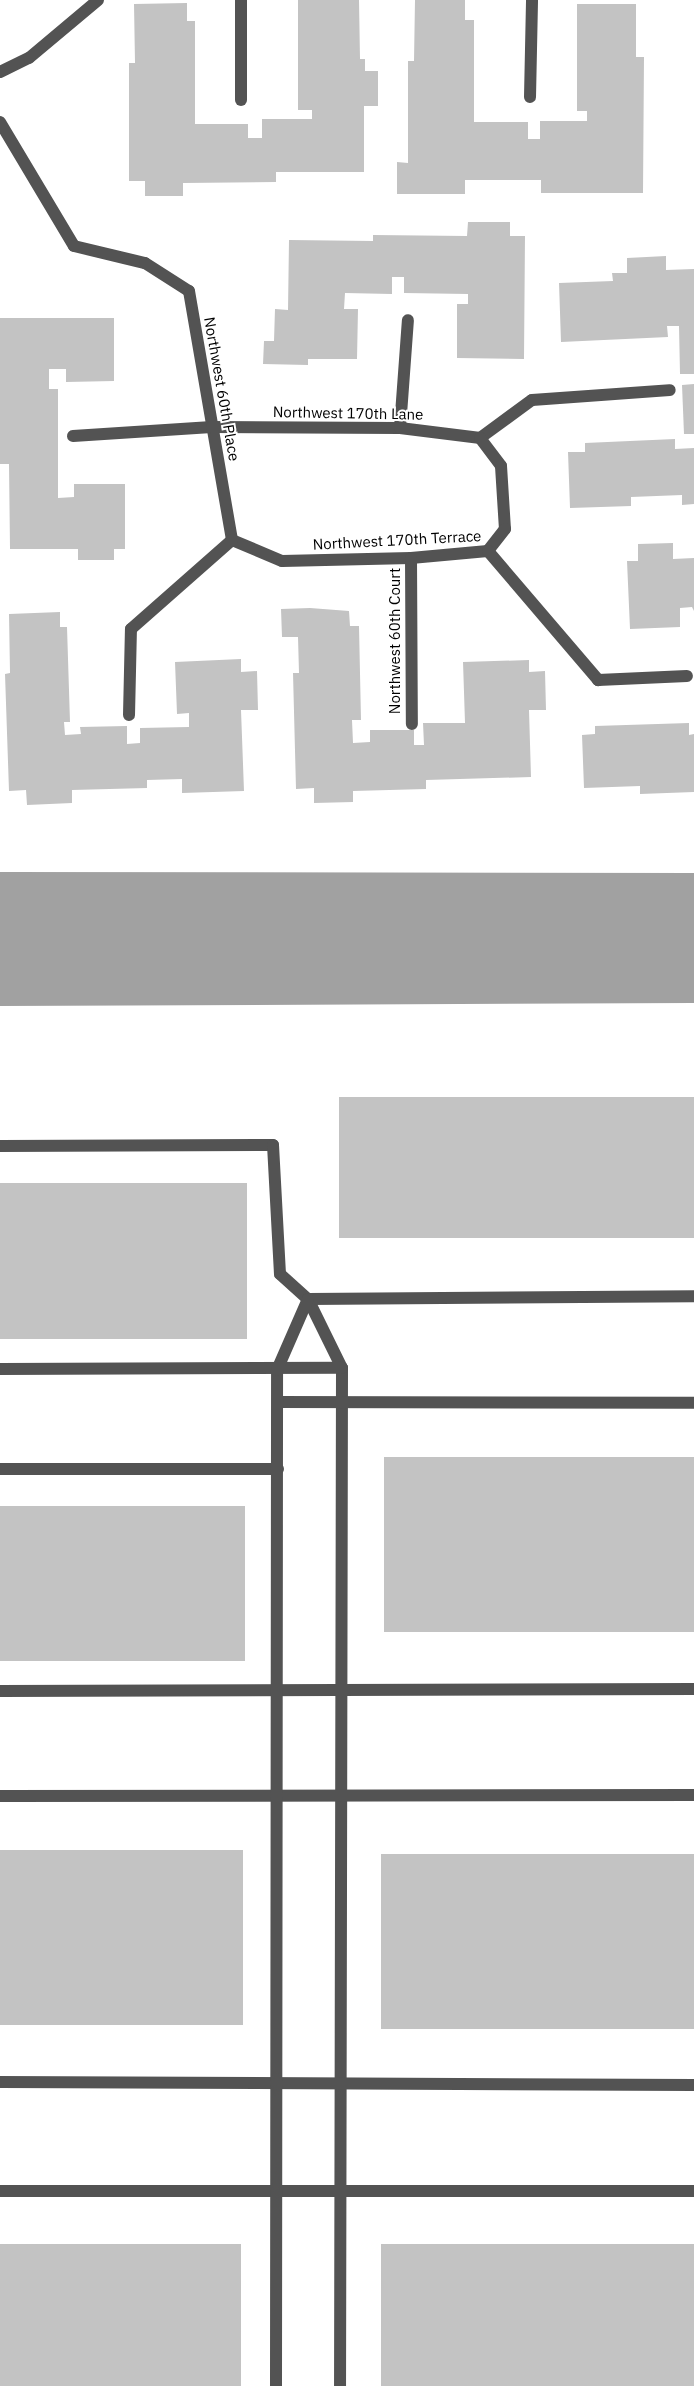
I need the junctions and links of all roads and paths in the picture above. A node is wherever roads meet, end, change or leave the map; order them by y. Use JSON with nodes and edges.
{"nodes":[{"id":1,"x":98,"y":0,"type":"edge"},
{"id":2,"x":241,"y":0,"type":"edge"},
{"id":3,"x":532,"y":0,"type":"edge"},
{"id":4,"x":0,"y":72,"type":"edge"},
{"id":5,"x":530,"y":97,"type":"dead end"},
{"id":6,"x":241,"y":100,"type":"dead end"},
{"id":7,"x":0,"y":122,"type":"edge"},
{"id":8,"x":408,"y":320,"type":"dead end"},
{"id":9,"x":670,"y":390,"type":"dead end"},
{"id":10,"x":212,"y":427,"type":"junction"},
{"id":11,"x":400,"y":428,"type":"junction"},
{"id":12,"x":73,"y":436,"type":"dead end"},
{"id":13,"x":480,"y":438,"type":"junction"},
{"id":14,"x":232,"y":540,"type":"junction"},
{"id":15,"x":488,"y":551,"type":"junction"},
{"id":16,"x":411,"y":558,"type":"junction"},
{"id":17,"x":687,"y":676,"type":"dead end"},
{"id":18,"x":129,"y":715,"type":"dead end"},
{"id":19,"x":412,"y":724,"type":"dead end"},
{"id":20,"x":0,"y":1146,"type":"edge"},
{"id":21,"x":694,"y":1296,"type":"edge"},
{"id":22,"x":308,"y":1299,"type":"junction"},
{"id":23,"x":342,"y":1368,"type":"junction"},
{"id":24,"x":0,"y":1369,"type":"edge"},
{"id":25,"x":277,"y":1370,"type":"junction"},
{"id":26,"x":344,"y":1401,"type":"junction"},
{"id":27,"x":278,"y":1402,"type":"junction"},
{"id":28,"x":694,"y":1403,"type":"edge"},
{"id":29,"x":0,"y":1469,"type":"edge"},
{"id":30,"x":278,"y":1469,"type":"junction"},
{"id":31,"x":694,"y":1689,"type":"edge"},
{"id":32,"x":342,"y":1690,"type":"junction"},
{"id":33,"x":0,"y":1691,"type":"edge"},
{"id":34,"x":279,"y":1691,"type":"junction"},
{"id":35,"x":279,"y":1794,"type":"junction"},
{"id":36,"x":694,"y":1795,"type":"edge"},
{"id":37,"x":0,"y":1796,"type":"edge"},
{"id":38,"x":341,"y":1796,"type":"junction"},
{"id":39,"x":0,"y":2082,"type":"edge"},
{"id":40,"x":278,"y":2085,"type":"junction"},
{"id":41,"x":342,"y":2086,"type":"junction"},
{"id":42,"x":694,"y":2086,"type":"edge"},
{"id":43,"x":0,"y":2191,"type":"edge"},
{"id":44,"x":340,"y":2191,"type":"junction"},
{"id":45,"x":694,"y":2191,"type":"edge"},
{"id":46,"x":278,"y":2192,"type":"junction"},
{"id":47,"x":276,"y":2386,"type":"edge"},
{"id":48,"x":340,"y":2386,"type":"edge"}],
"edges":[{"from":1,"to":4,"type":"street"},
{"from":2,"to":6,"type":"street"},
{"from":3,"to":5,"type":"street"},
{"from":7,"to":10,"type":"street","name":"Northwest 60th Place"},
{"from":8,"to":11,"type":"street"},
{"from":9,"to":13,"type":"street"},
{"from":10,"to":11,"type":"street","name":"Northwest 170th Lane"},
{"from":10,"to":12,"type":"street","name":"Northwest 170th Lane"},
{"from":10,"to":14,"type":"street","name":"Northwest 60th Place"},
{"from":11,"to":13,"type":"street","name":"Northwest 170th Lane"},
{"from":13,"to":15,"type":"street"},
{"from":14,"to":16,"type":"street","name":"Northwest 170th Terrace"},
{"from":14,"to":18,"type":"street"},
{"from":15,"to":16,"type":"street","name":"Northwest 170th Terrace"},
{"from":15,"to":17,"type":"street","name":"Northwest 170th Terrace"},
{"from":16,"to":19,"type":"street","name":"Northwest 60th Court"},
{"from":20,"to":22,"type":"street"},
{"from":21,"to":22,"type":"street"},
{"from":22,"to":23,"type":"street"},
{"from":22,"to":25,"type":"street"},
{"from":23,"to":25,"type":"street"},
{"from":23,"to":26,"type":"street"},
{"from":24,"to":25,"type":"street"},
{"from":25,"to":27,"type":"street"},
{"from":26,"to":27,"type":"street"},
{"from":26,"to":28,"type":"street"},
{"from":26,"to":32,"type":"street"},
{"from":27,"to":30,"type":"street"},
{"from":29,"to":30,"type":"street"},
{"from":30,"to":34,"type":"street"},
{"from":31,"to":32,"type":"street"},
{"from":32,"to":34,"type":"street"},
{"from":32,"to":38,"type":"street"},
{"from":33,"to":34,"type":"street"},
{"from":34,"to":35,"type":"street"},
{"from":35,"to":37,"type":"street"},
{"from":35,"to":38,"type":"street"},
{"from":35,"to":40,"type":"street"},
{"from":36,"to":38,"type":"street"},
{"from":38,"to":41,"type":"street"},
{"from":39,"to":40,"type":"street"},
{"from":40,"to":41,"type":"street"},
{"from":40,"to":46,"type":"street"},
{"from":41,"to":42,"type":"street"},
{"from":41,"to":44,"type":"street"},
{"from":43,"to":46,"type":"street"},
{"from":44,"to":45,"type":"street"},
{"from":44,"to":46,"type":"street"},
{"from":44,"to":48,"type":"street"},
{"from":46,"to":47,"type":"street"}]}
